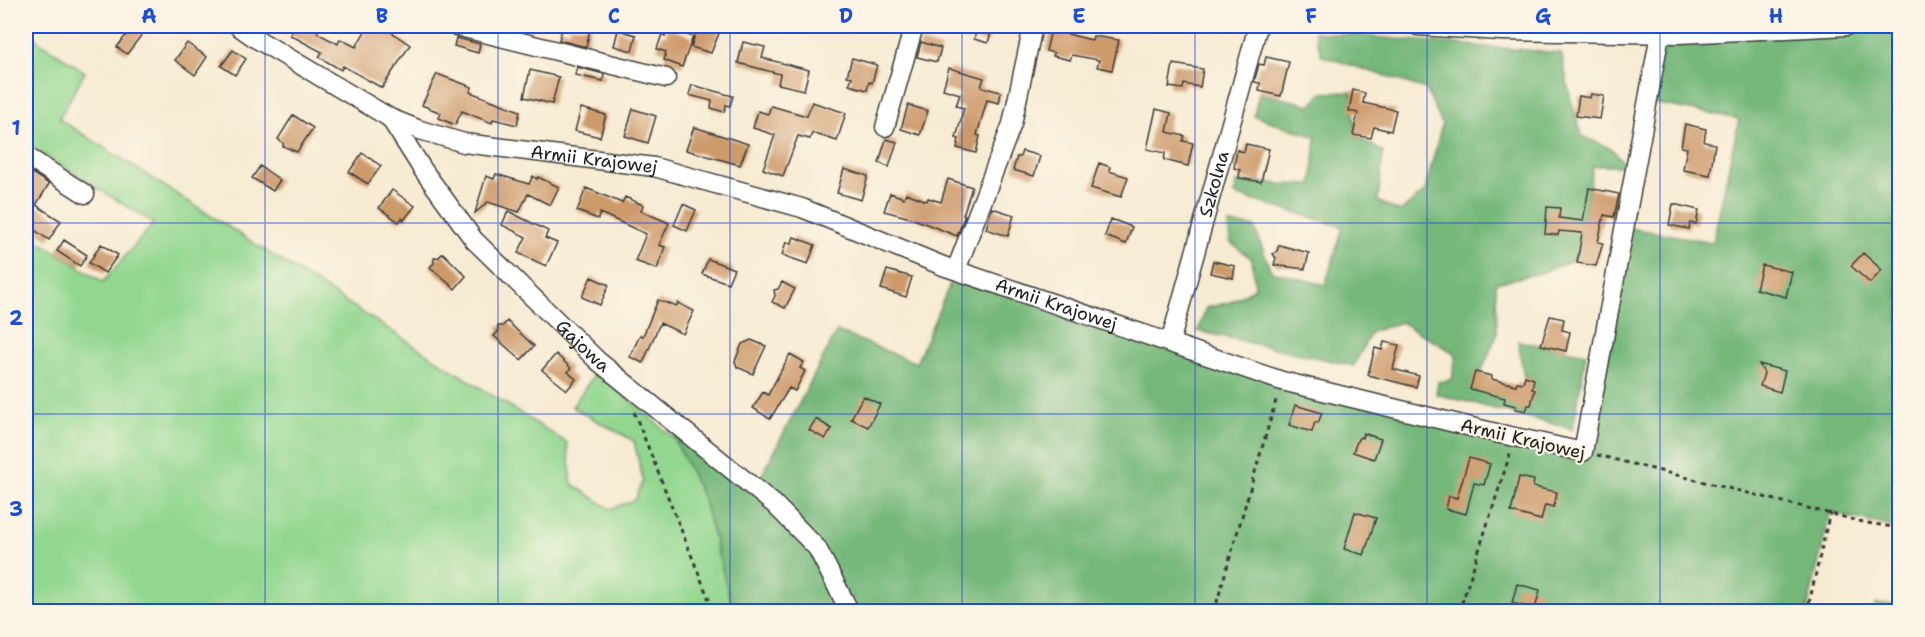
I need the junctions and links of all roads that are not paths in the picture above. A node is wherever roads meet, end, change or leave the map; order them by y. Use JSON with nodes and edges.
{"nodes":[{"id":1,"x":238,"y":26,"type":"edge"},
{"id":2,"x":456,"y":26,"type":"edge"},
{"id":3,"x":914,"y":26,"type":"edge"},
{"id":4,"x":1033,"y":26,"type":"edge"},
{"id":5,"x":1258,"y":26,"type":"edge"},
{"id":6,"x":1418,"y":26,"type":"edge"},
{"id":7,"x":1847,"y":26,"type":"edge"},
{"id":8,"x":258,"y":32,"type":"edge"},
{"id":9,"x":1660,"y":34,"type":"junction"},
{"id":10,"x":666,"y":78,"type":"dead end"},
{"id":11,"x":390,"y":118,"type":"junction"},
{"id":12,"x":885,"y":127,"type":"dead end"},
{"id":13,"x":26,"y":156,"type":"edge"},
{"id":14,"x":85,"y":194,"type":"dead end"},
{"id":15,"x":956,"y":270,"type":"junction"},
{"id":16,"x":1170,"y":343,"type":"junction"},
{"id":17,"x":850,"y":612,"type":"edge"}],
"edges":[{"from":1,"to":8,"type":"street","name":"Armii Krajowej"},
{"from":2,"to":10,"type":"street"},
{"from":3,"to":12,"type":"street"},
{"from":4,"to":15,"type":"street"},
{"from":5,"to":16,"type":"street","name":"Szkolna"},
{"from":6,"to":9,"type":"street"},
{"from":7,"to":9,"type":"street"},
{"from":8,"to":11,"type":"street","name":"Armii Krajowej"},
{"from":9,"to":16,"type":"street","name":"Armii Krajowej"},
{"from":11,"to":15,"type":"street","name":"Armii Krajowej"},
{"from":11,"to":17,"type":"street","name":"Gajowa"},
{"from":13,"to":14,"type":"street"},
{"from":15,"to":16,"type":"street","name":"Armii Krajowej"}]}
